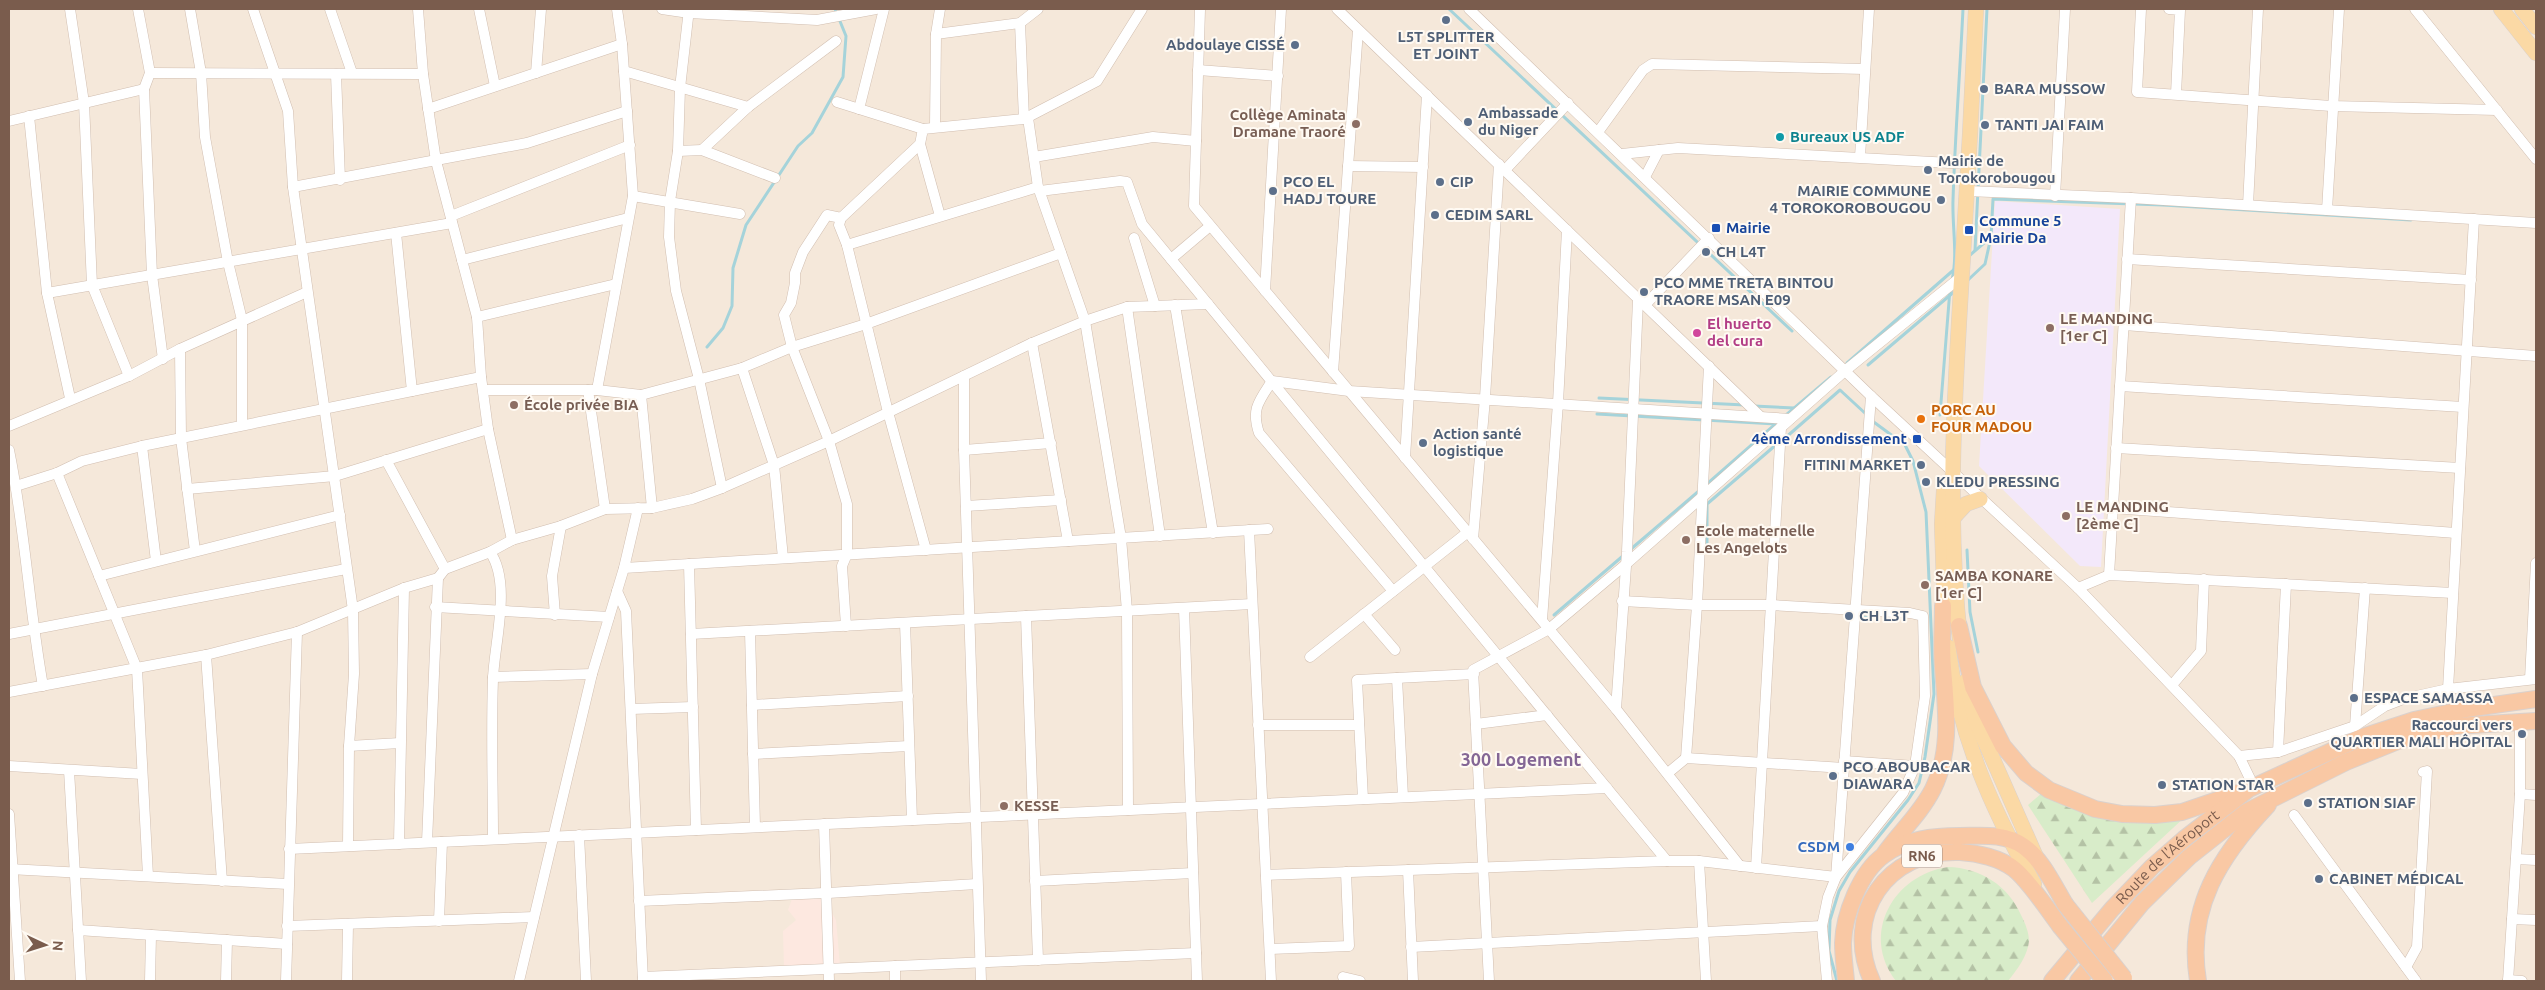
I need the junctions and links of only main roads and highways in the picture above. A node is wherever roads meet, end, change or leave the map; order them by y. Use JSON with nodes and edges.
{"nodes":[{"id":1,"x":1976,"y":9,"type":"edge"},
{"id":2,"x":2501,"y":9,"type":"edge"},
{"id":3,"x":2522,"y":9,"type":"edge"},
{"id":4,"x":2536,"y":27,"type":"edge"},
{"id":5,"x":2536,"y":53,"type":"edge"},
{"id":6,"x":1950,"y":467,"type":"junction"},
{"id":7,"x":1980,"y":499,"type":"road end"},
{"id":8,"x":1953,"y":518,"type":"junction"},
{"id":9,"x":1943,"y":606,"type":"junction"},
{"id":10,"x":1959,"y":626,"type":"junction"},
{"id":11,"x":2536,"y":699,"type":"edge"},
{"id":12,"x":2528,"y":721,"type":"edge"},
{"id":13,"x":2252,"y":788,"type":"junction"},
{"id":14,"x":2276,"y":796,"type":"junction"},
{"id":15,"x":2009,"y":840,"type":"junction"},
{"id":16,"x":1883,"y":856,"type":"junction"},
{"id":17,"x":2037,"y":859,"type":"junction"},
{"id":18,"x":2055,"y":919,"type":"junction"},
{"id":19,"x":2126,"y":980,"type":"edge"},
{"id":20,"x":1846,"y":981,"type":"edge"},
{"id":21,"x":1872,"y":981,"type":"edge"},
{"id":22,"x":2052,"y":981,"type":"edge"},
{"id":23,"x":2078,"y":981,"type":"edge"},
{"id":24,"x":2106,"y":981,"type":"edge"},
{"id":25,"x":2198,"y":981,"type":"edge"}],
"edges":[{"from":1,"to":6,"type":"main road"},
{"from":2,"to":5,"type":"main road"},
{"from":3,"to":4,"type":"main road"},
{"from":6,"to":8,"type":"main road"},
{"from":6,"to":9,"type":"main road"},
{"from":7,"to":8,"type":"main road"},
{"from":8,"to":10,"type":"main road"},
{"from":9,"to":15,"type":"main road"},
{"from":9,"to":16,"type":"highway"},
{"from":10,"to":13,"type":"highway"},
{"from":10,"to":17,"type":"main road"},
{"from":11,"to":13,"type":"highway","name":"Route de l'Aéroport"},
{"from":12,"to":14,"type":"highway","name":"Route de l'Aéroport"},
{"from":13,"to":22,"type":"highway","name":"Route de l'Aéroport"},
{"from":14,"to":23,"type":"highway","name":"Route de l'Aéroport"},
{"from":14,"to":25,"type":"highway"},
{"from":15,"to":16,"type":"highway"},
{"from":15,"to":17,"type":"highway"},
{"from":15,"to":18,"type":"main road"},
{"from":16,"to":20,"type":"highway"},
{"from":17,"to":19,"type":"highway","bridge":true},
{"from":18,"to":21,"type":"highway","number":"RN6"},
{"from":18,"to":24,"type":"highway","number":"RN6","bridge":true}]}
